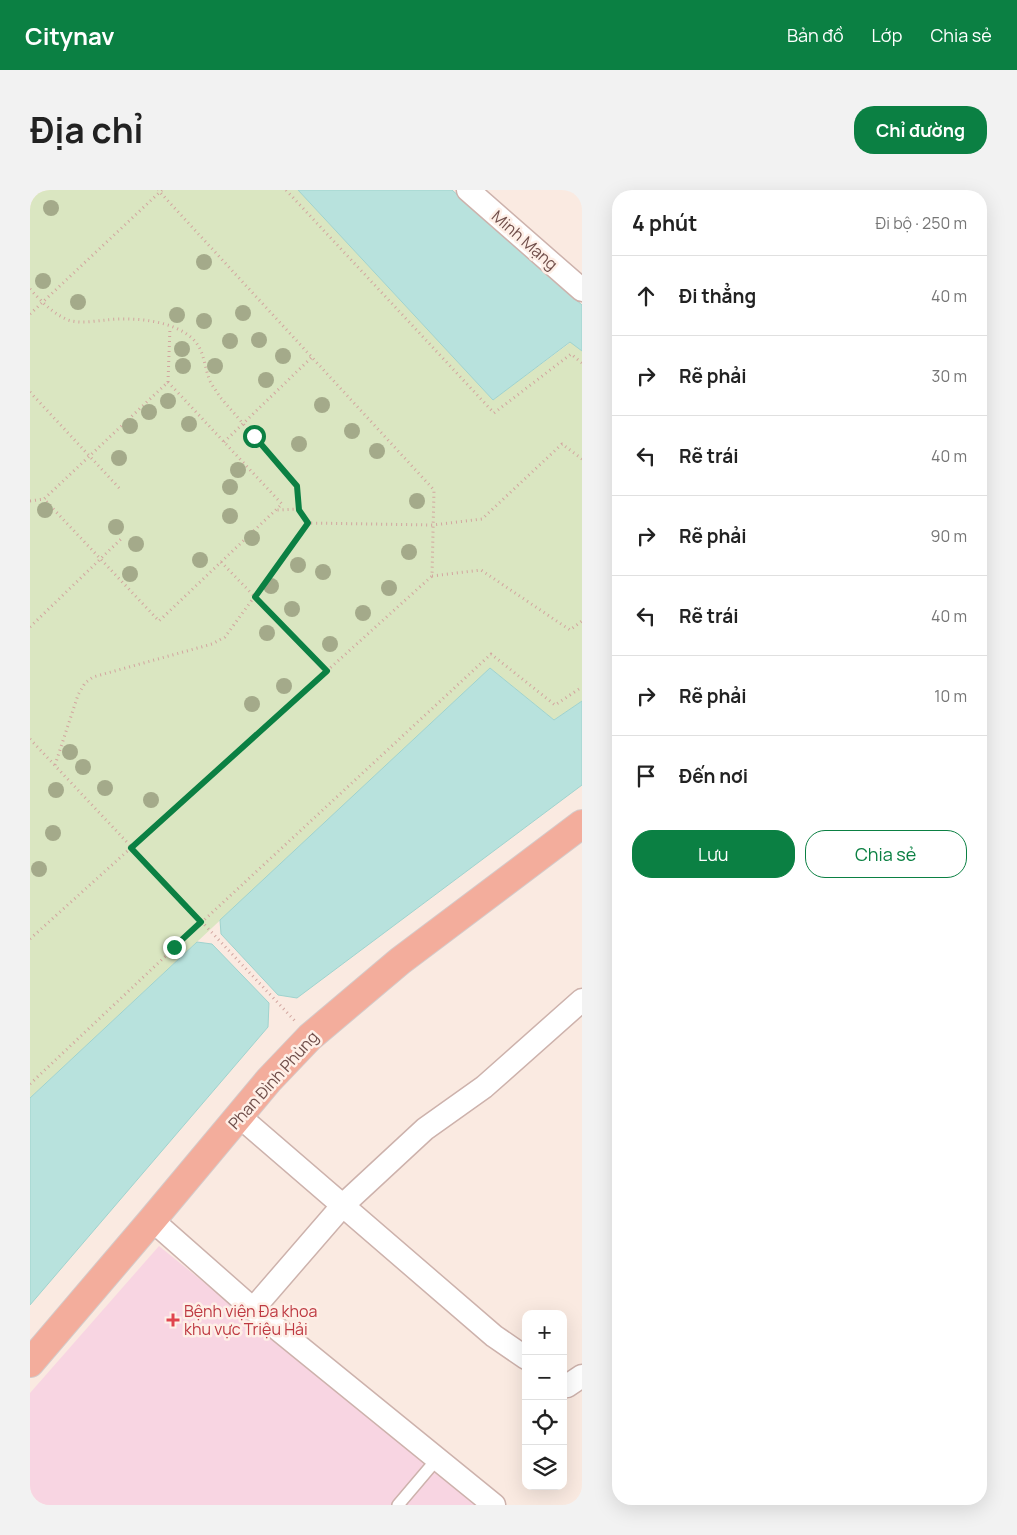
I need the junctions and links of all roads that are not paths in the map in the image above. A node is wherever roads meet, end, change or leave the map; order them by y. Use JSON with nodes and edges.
{"nodes":[{"id":1,"x":468,"y":190,"type":"edge"},
{"id":2,"x":582,"y":290,"type":"edge"},
{"id":3,"x":582,"y":824,"type":"edge"},
{"id":4,"x":582,"y":1000,"type":"edge"},
{"id":5,"x":239,"y":1116,"type":"junction"},
{"id":6,"x":343,"y":1205,"type":"junction"},
{"id":7,"x":152,"y":1220,"type":"junction"},
{"id":8,"x":253,"y":1309,"type":"junction"},
{"id":9,"x":522,"y":1355,"type":"edge"},
{"id":10,"x":30,"y":1363,"type":"edge"},
{"id":11,"x":582,"y":1376,"type":"edge"},
{"id":12,"x":567,"y":1386,"type":"edge"},
{"id":13,"x":437,"y":1459,"type":"junction"},
{"id":14,"x":398,"y":1505,"type":"edge"},
{"id":15,"x":494,"y":1505,"type":"edge"}],
"edges":[{"from":1,"to":2,"type":"street","name":"Minh Mạng"},
{"from":3,"to":5,"type":"highway","name":"Phan Đình Phùng"},
{"from":4,"to":6,"type":"street"},
{"from":5,"to":6,"type":"street"},
{"from":5,"to":7,"type":"highway","name":"Phan Đình Phùng"},
{"from":6,"to":8,"type":"street"},
{"from":6,"to":9,"type":"street"},
{"from":7,"to":8,"type":"street"},
{"from":7,"to":10,"type":"highway","name":"Phan Đình Phùng"},
{"from":8,"to":13,"type":"street"},
{"from":11,"to":12,"type":"street"},
{"from":13,"to":14,"type":"lane"},
{"from":13,"to":15,"type":"street"}]}
